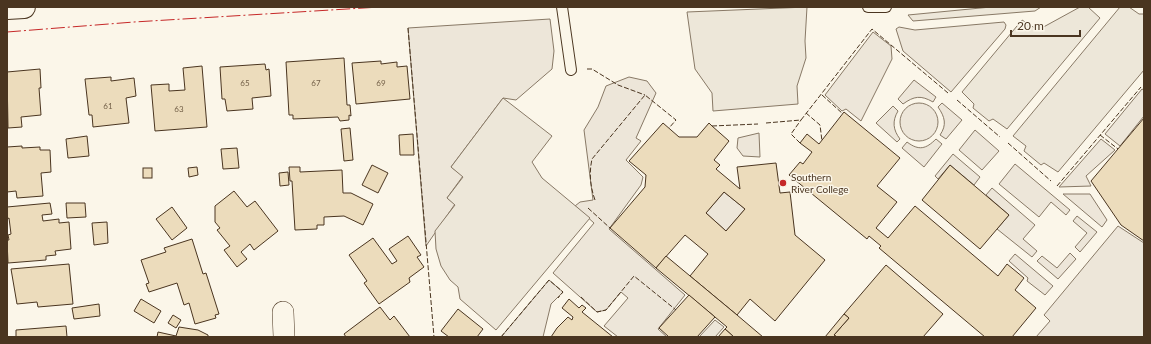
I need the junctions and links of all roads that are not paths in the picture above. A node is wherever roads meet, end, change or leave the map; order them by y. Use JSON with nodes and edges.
{"nodes":[{"id":1,"x":24,"y":7,"type":"edge"},
{"id":2,"x":562,"y":7,"type":"edge"},
{"id":3,"x":868,"y":7,"type":"edge"},
{"id":4,"x":886,"y":7,"type":"edge"},
{"id":5,"x":7,"y":8,"type":"edge"},
{"id":6,"x":571,"y":70,"type":"dead end"},
{"id":7,"x":283,"y":312,"type":"dead end"},
{"id":8,"x":284,"y":337,"type":"edge"}],
"edges":[{"from":1,"to":5,"type":"main road"},
{"from":2,"to":6,"type":"lane"},
{"from":3,"to":4,"type":"lane"},
{"from":7,"to":8,"type":"street"}]}
